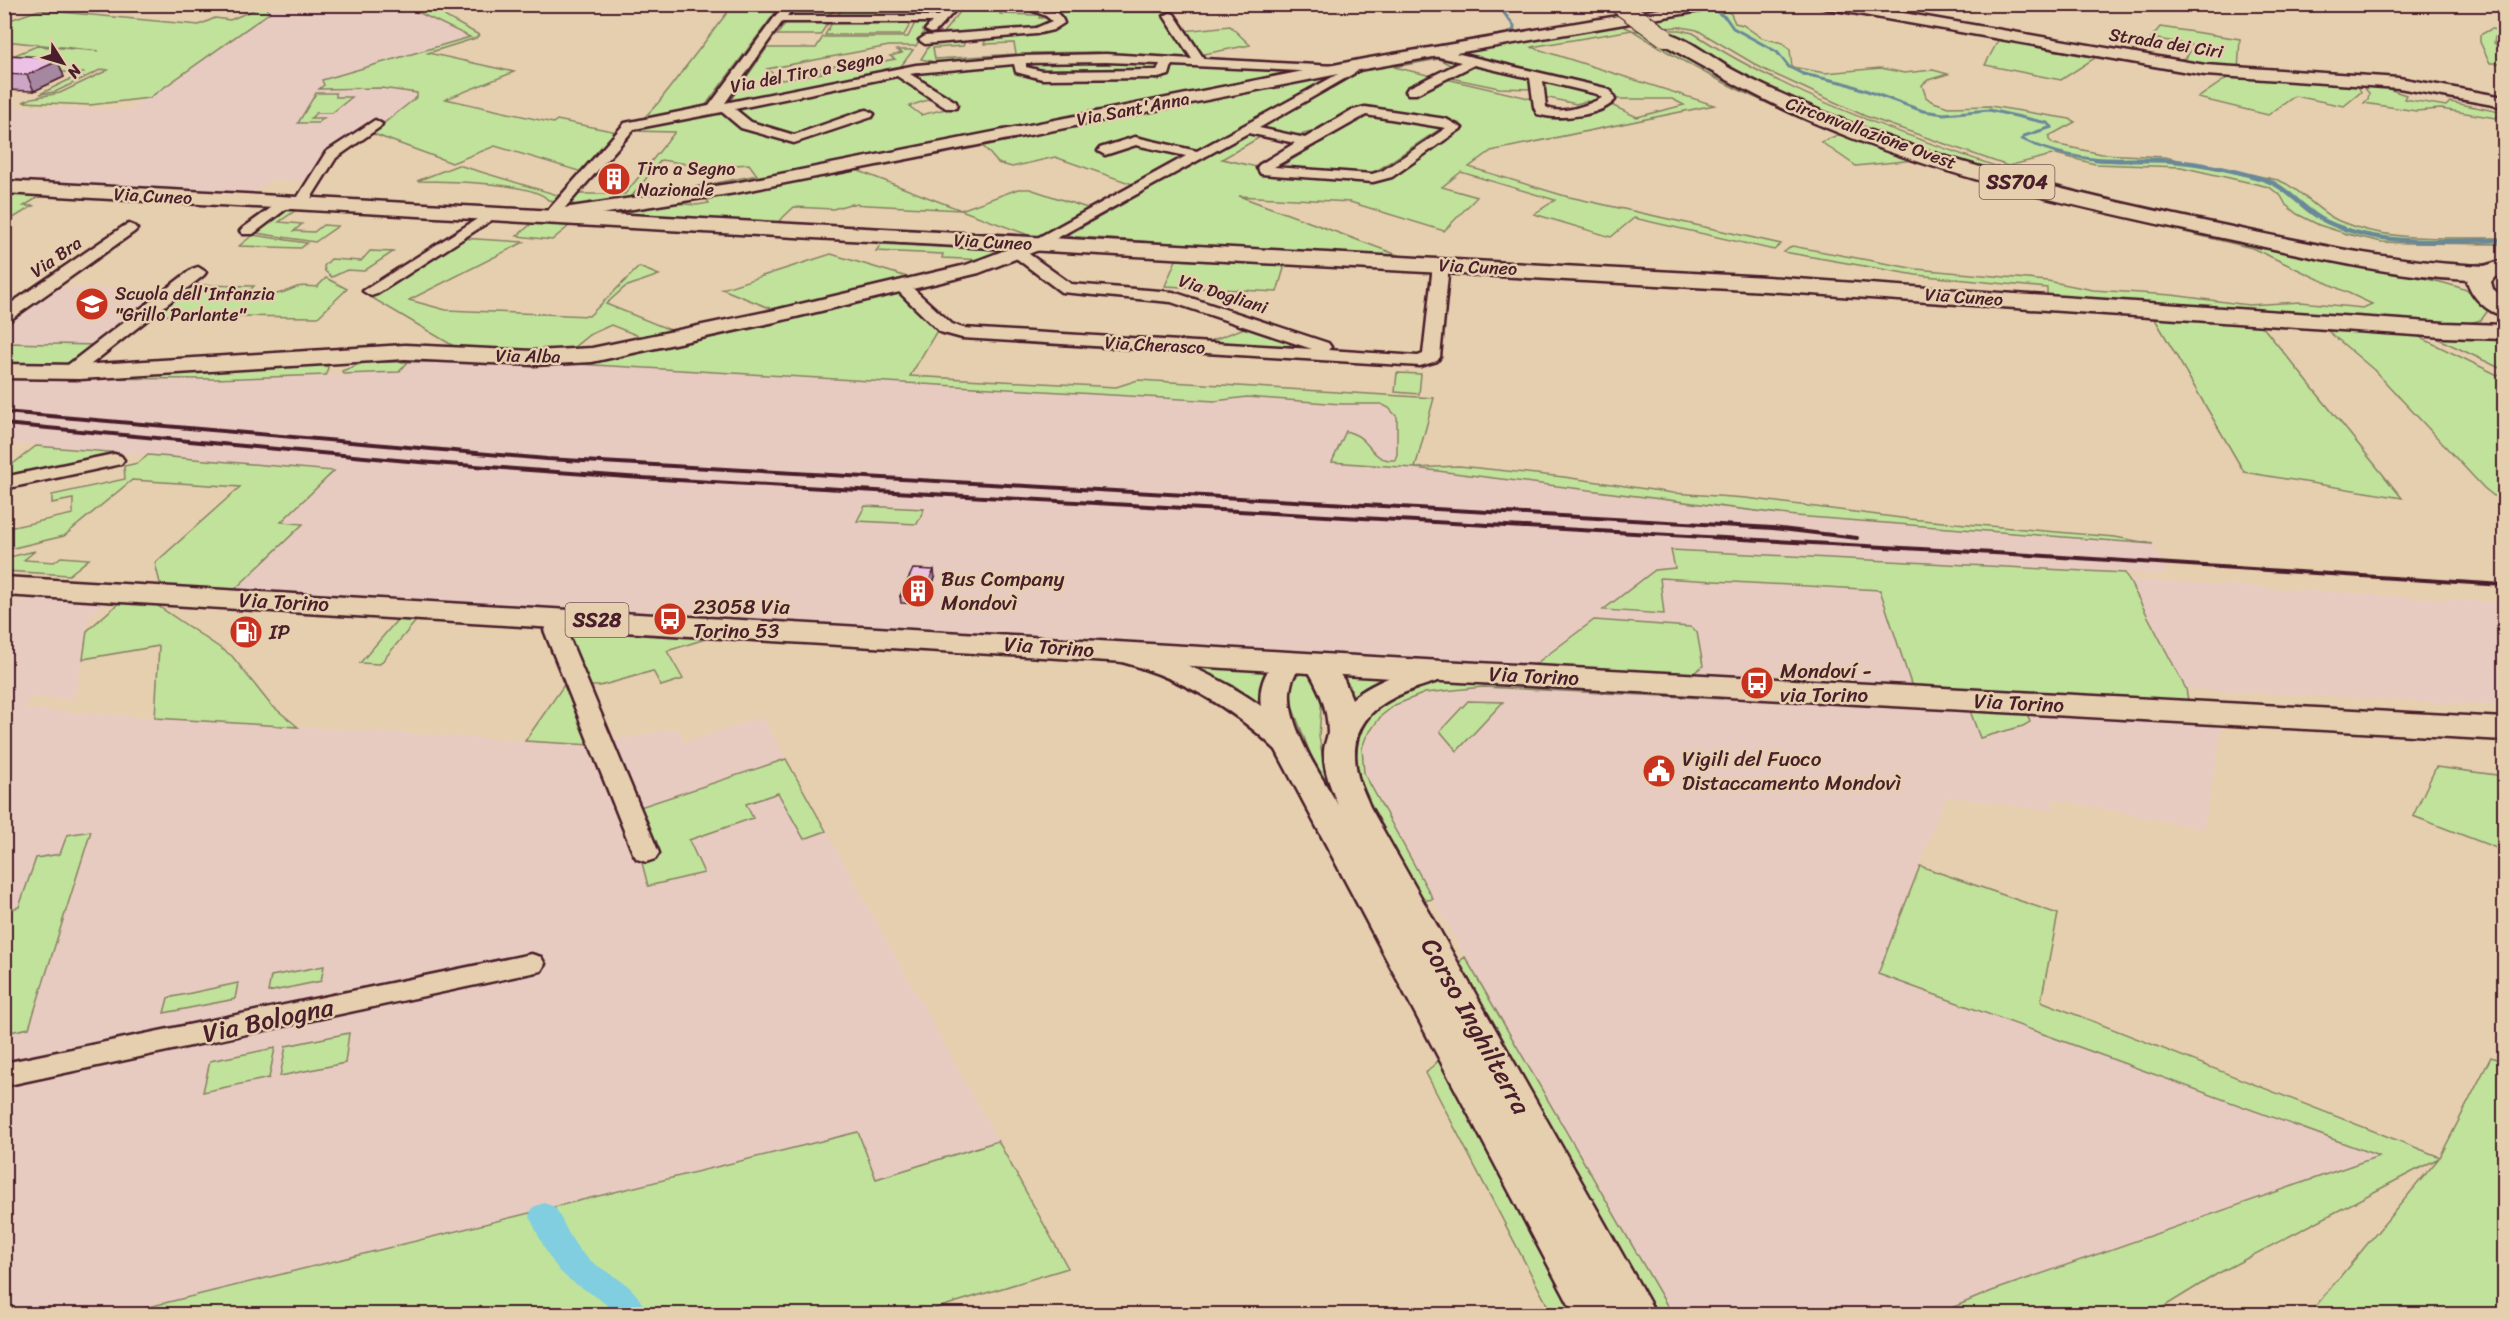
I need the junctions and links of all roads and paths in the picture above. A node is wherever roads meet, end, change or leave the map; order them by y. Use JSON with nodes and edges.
{"nodes":[{"id":1,"x":790,"y":4,"type":"edge"},
{"id":2,"x":956,"y":4,"type":"edge"},
{"id":3,"x":1021,"y":4,"type":"edge"},
{"id":4,"x":1618,"y":4,"type":"edge"},
{"id":5,"x":1824,"y":4,"type":"edge"},
{"id":6,"x":1711,"y":5,"type":"edge"},
{"id":7,"x":1170,"y":16,"type":"dead end"},
{"id":8,"x":779,"y":19,"type":"junction"},
{"id":9,"x":940,"y":19,"type":"junction"},
{"id":10,"x":925,"y":40,"type":"junction"},
{"id":11,"x":1434,"y":52,"type":"junction"},
{"id":12,"x":916,"y":60,"type":"junction"},
{"id":13,"x":1199,"y":61,"type":"junction"},
{"id":14,"x":1473,"y":61,"type":"junction"},
{"id":15,"x":1364,"y":64,"type":"junction"},
{"id":16,"x":1336,"y":70,"type":"junction"},
{"id":17,"x":899,"y":72,"type":"junction"},
{"id":18,"x":1536,"y":76,"type":"junction"},
{"id":19,"x":1412,"y":91,"type":"dead end"},
{"id":20,"x":2505,"y":102,"type":"edge"},
{"id":21,"x":951,"y":105,"type":"dead end"},
{"id":22,"x":718,"y":107,"type":"junction"},
{"id":23,"x":867,"y":114,"type":"dead end"},
{"id":24,"x":375,"y":124,"type":"dead end"},
{"id":25,"x":1246,"y":129,"type":"junction"},
{"id":26,"x":1307,"y":142,"type":"junction"},
{"id":27,"x":1105,"y":151,"type":"dead end"},
{"id":28,"x":1198,"y":155,"type":"junction"},
{"id":29,"x":4,"y":187,"type":"edge"},
{"id":30,"x":294,"y":203,"type":"junction"},
{"id":31,"x":493,"y":213,"type":"junction"},
{"id":32,"x":550,"y":216,"type":"junction"},
{"id":33,"x":129,"y":229,"type":"dead end"},
{"id":34,"x":248,"y":231,"type":"dead end"},
{"id":35,"x":1027,"y":248,"type":"junction"},
{"id":36,"x":1442,"y":265,"type":"junction"},
{"id":37,"x":198,"y":272,"type":"dead end"},
{"id":38,"x":901,"y":286,"type":"junction"},
{"id":39,"x":2495,"y":289,"type":"edge"},
{"id":40,"x":371,"y":291,"type":"dead end"},
{"id":41,"x":4,"y":316,"type":"edge"},
{"id":42,"x":2463,"y":331,"type":"junction"},
{"id":43,"x":2505,"y":332,"type":"edge"},
{"id":44,"x":1352,"y":357,"type":"junction"},
{"id":45,"x":4,"y":371,"type":"edge"},
{"id":46,"x":70,"y":372,"type":"junction"},
{"id":47,"x":114,"y":460,"type":"dead end"},
{"id":48,"x":4,"y":483,"type":"edge"},
{"id":49,"x":4,"y":586,"type":"edge"},
{"id":50,"x":564,"y":618,"type":"junction"},
{"id":51,"x":1104,"y":650,"type":"junction"},
{"id":52,"x":1304,"y":663,"type":"junction"},
{"id":53,"x":1442,"y":671,"type":"junction"},
{"id":54,"x":2505,"y":729,"type":"edge"},
{"id":55,"x":1342,"y":732,"type":"junction"},
{"id":56,"x":1289,"y":745,"type":"junction"},
{"id":57,"x":646,"y":853,"type":"dead end"},
{"id":58,"x":1418,"y":952,"type":"junction"},
{"id":59,"x":531,"y":964,"type":"dead end"},
{"id":60,"x":4,"y":1075,"type":"edge"},
{"id":61,"x":1596,"y":1314,"type":"edge"},
{"id":62,"x":1635,"y":1314,"type":"edge"}],
"edges":[{"from":1,"to":8,"type":"street"},
{"from":2,"to":9,"type":"street"},
{"from":3,"to":10,"type":"street"},
{"from":4,"to":39,"type":"main road","name":"Circonvallazione Ovest","number":"SS704","bridge":true},
{"from":5,"to":20,"type":"street","name":"Strada dei Ciri"},
{"from":6,"to":11,"type":"street","name":"Via Sant'Anna"},
{"from":7,"to":13,"type":"street"},
{"from":8,"to":9,"type":"street"},
{"from":8,"to":22,"type":"street"},
{"from":9,"to":10,"type":"street"},
{"from":10,"to":12,"type":"street"},
{"from":11,"to":14,"type":"street"},
{"from":11,"to":15,"type":"street","name":"Via Sant'Anna"},
{"from":12,"to":13,"type":"street","name":"Via del Tiro a Segno"},
{"from":12,"to":17,"type":"street","name":"Via del Tiro a Segno"},
{"from":13,"to":16,"type":"street","name":"Via del Tiro a Segno"},
{"from":14,"to":18,"type":"street"},
{"from":14,"to":19,"type":"street"},
{"from":15,"to":16,"type":"street","name":"Via Sant'Anna"},
{"from":15,"to":25,"type":"street"},
{"from":16,"to":32,"type":"street","name":"Via Sant'Anna"},
{"from":17,"to":21,"type":"street","name":"Via del Tiro a Segno"},
{"from":17,"to":22,"type":"street","name":"Via del Tiro a Segno"},
{"from":18,"to":18,"type":"street"},
{"from":22,"to":23,"type":"street","name":"Via del Tiro a Segno"},
{"from":22,"to":32,"type":"street","name":"Via del Tiro a Segno"},
{"from":24,"to":30,"type":"street"},
{"from":25,"to":26,"type":"street"},
{"from":25,"to":28,"type":"street"},
{"from":26,"to":26,"type":"street"},
{"from":27,"to":28,"type":"street"},
{"from":28,"to":35,"type":"street"},
{"from":29,"to":30,"type":"main road","name":"Via Cuneo"},
{"from":30,"to":31,"type":"main road","name":"Via Cuneo"},
{"from":30,"to":34,"type":"street"},
{"from":31,"to":32,"type":"main road","name":"Via Cuneo"},
{"from":31,"to":40,"type":"street"},
{"from":32,"to":35,"type":"main road","name":"Via Cuneo"},
{"from":33,"to":41,"type":"street","name":"Via Bra"},
{"from":35,"to":36,"type":"main road","name":"Via Cuneo"},
{"from":35,"to":38,"type":"street","name":"Via Alba"},
{"from":35,"to":44,"type":"street","name":"Via Dogliani"},
{"from":36,"to":42,"type":"main road","name":"Via Cuneo"},
{"from":36,"to":44,"type":"street","name":"Via Cherasco"},
{"from":37,"to":46,"type":"street"},
{"from":38,"to":44,"type":"street","name":"Via Cherasco"},
{"from":38,"to":46,"type":"street","name":"Via Alba"},
{"from":39,"to":42,"type":"main road","name":"Via Cuneo"},
{"from":42,"to":43,"type":"main road","name":"Via Cuneo"},
{"from":45,"to":46,"type":"street","name":"Via Alba"},
{"from":47,"to":48,"type":"street"},
{"from":49,"to":50,"type":"main road","name":"Via Torino","number":"SS28"},
{"from":50,"to":51,"type":"main road","name":"Via Torino","number":"SS28"},
{"from":50,"to":57,"type":"street"},
{"from":51,"to":52,"type":"main road","name":"Via Torino","number":"SS28"},
{"from":51,"to":56,"type":"street","name":"Corso Inghilterra"},
{"from":52,"to":53,"type":"main road","name":"Via Torino","number":"SS28"},
{"from":52,"to":55,"type":"street","name":"Corso Inghilterra"},
{"from":52,"to":56,"type":"street","name":"Corso Inghilterra"},
{"from":53,"to":54,"type":"main road","name":"Via Torino","number":"SS28"},
{"from":53,"to":55,"type":"street"},
{"from":55,"to":58,"type":"street","name":"Corso Inghilterra"},
{"from":56,"to":58,"type":"street","name":"Corso Inghilterra"},
{"from":58,"to":61,"type":"street","name":"Corso Inghilterra"},
{"from":58,"to":62,"type":"street","name":"Corso Inghilterra"},
{"from":59,"to":60,"type":"street","name":"Via Bologna"}]}
